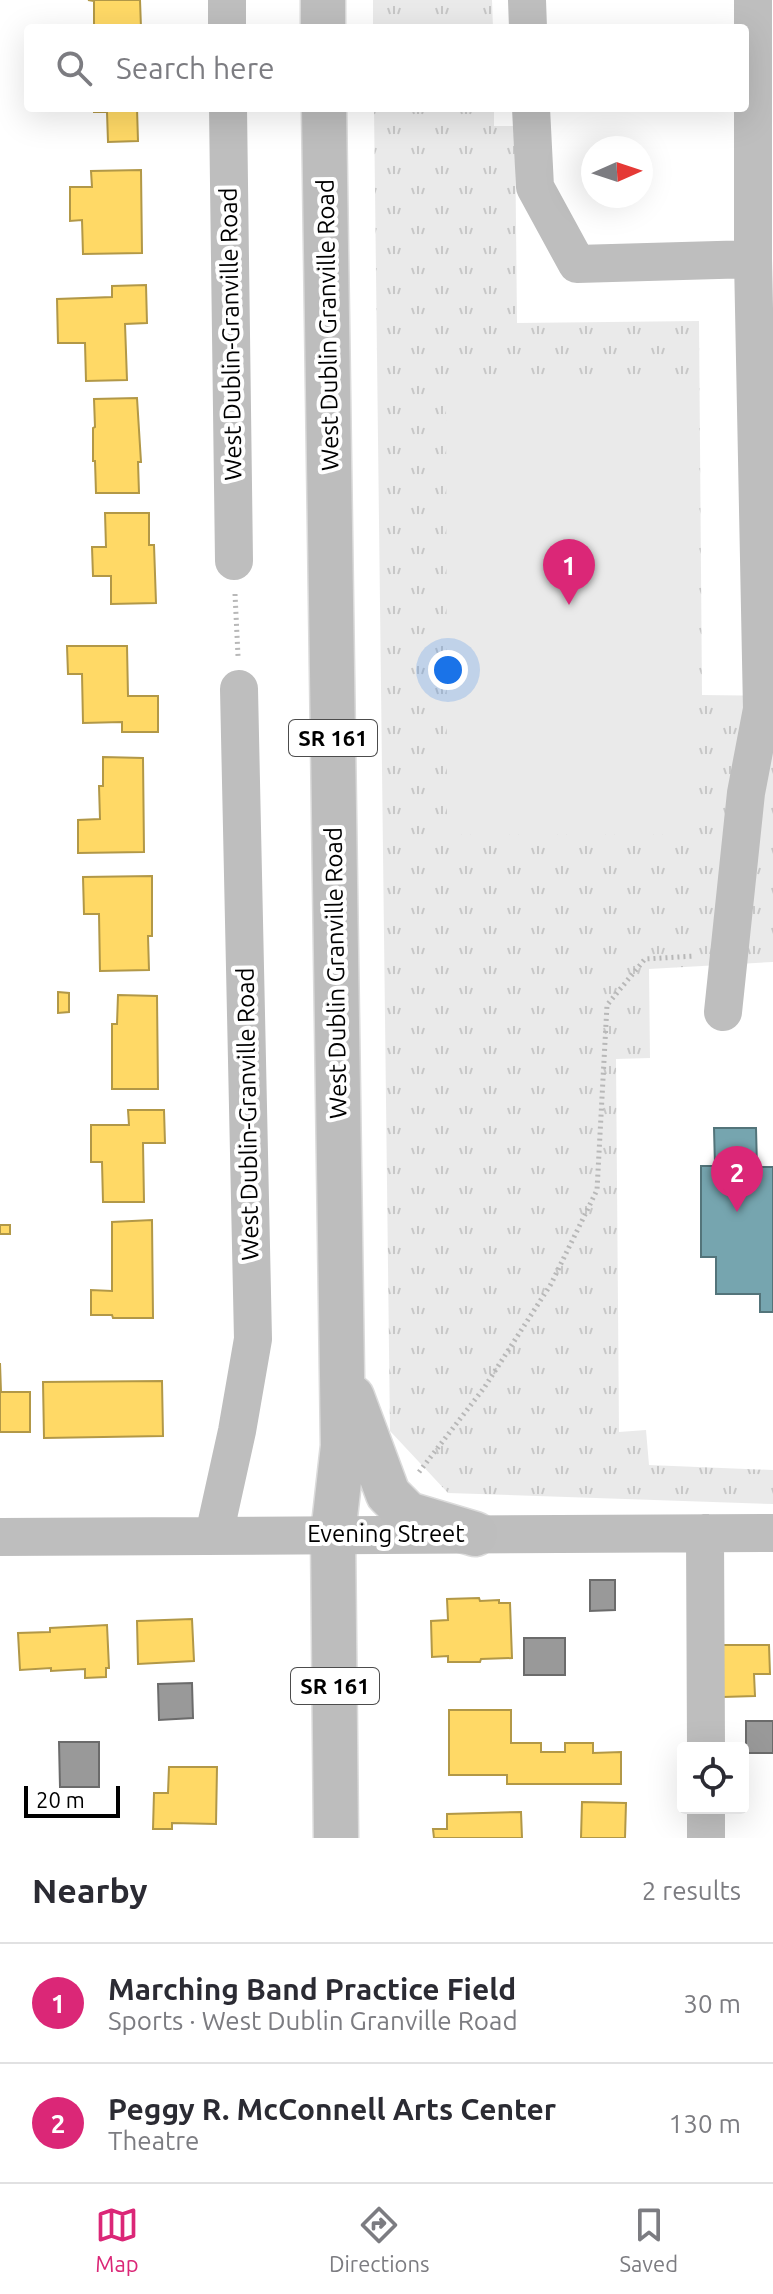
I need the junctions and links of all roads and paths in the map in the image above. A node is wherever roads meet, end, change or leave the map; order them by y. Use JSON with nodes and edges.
{"nodes":[{"id":1,"x":227,"y":0,"type":"edge"},
{"id":2,"x":323,"y":0,"type":"edge"},
{"id":3,"x":527,"y":0,"type":"edge"},
{"id":4,"x":753,"y":0,"type":"edge"},
{"id":5,"x":227,"y":24,"type":"edge"},
{"id":6,"x":323,"y":24,"type":"edge"},
{"id":7,"x":528,"y":24,"type":"edge"},
{"id":8,"x":228,"y":112,"type":"edge"},
{"id":9,"x":324,"y":112,"type":"edge"},
{"id":10,"x":531,"y":112,"type":"edge"},
{"id":11,"x":753,"y":259,"type":"junction"},
{"id":12,"x":234,"y":561,"type":"joint"},
{"id":13,"x":239,"y":689,"type":"joint"},
{"id":14,"x":704,"y":955,"type":"dead end"},
{"id":15,"x":723,"y":1012,"type":"dead end"},
{"id":16,"x":342,"y":1369,"type":"junction"},
{"id":17,"x":413,"y":1480,"type":"dead end"},
{"id":18,"x":705,"y":1533,"type":"junction"},
{"id":19,"x":773,"y":1533,"type":"edge"},
{"id":20,"x":333,"y":1534,"type":"junction"},
{"id":21,"x":475,"y":1534,"type":"junction"},
{"id":22,"x":214,"y":1535,"type":"junction"},
{"id":23,"x":0,"y":1537,"type":"edge"},
{"id":24,"x":706,"y":1742,"type":"edge"},
{"id":25,"x":706,"y":1814,"type":"edge"},
{"id":26,"x":336,"y":1838,"type":"edge"},
{"id":27,"x":706,"y":1838,"type":"edge"}],
"edges":[{"from":1,"to":5,"type":"street"},
{"from":2,"to":6,"type":"main road"},
{"from":3,"to":7,"type":"street"},
{"from":4,"to":11,"type":"street"},
{"from":8,"to":12,"type":"street","name":"West Dublin-Granville Road"},
{"from":9,"to":16,"type":"main road","name":"West Dublin Granville Road","number":"SR 161"},
{"from":10,"to":11,"type":"street"},
{"from":11,"to":15,"type":"street"},
{"from":12,"to":13,"type":"path"},
{"from":13,"to":22,"type":"street","name":"West Dublin-Granville Road"},
{"from":14,"to":17,"type":"path"},
{"from":16,"to":20,"type":"main road","name":"West Dublin Granville Road","number":"SR 161"},
{"from":16,"to":21,"type":"main road"},
{"from":18,"to":19,"type":"street","name":"Evening Street"},
{"from":18,"to":21,"type":"street","name":"Evening Street"},
{"from":18,"to":24,"type":"street"},
{"from":20,"to":21,"type":"street","name":"Evening Street"},
{"from":20,"to":22,"type":"street","name":"Evening Street"},
{"from":20,"to":26,"type":"main road","name":"West Dublin Granville Road","number":"SR 161"},
{"from":22,"to":23,"type":"street","name":"Evening Street"},
{"from":25,"to":27,"type":"street"}]}
